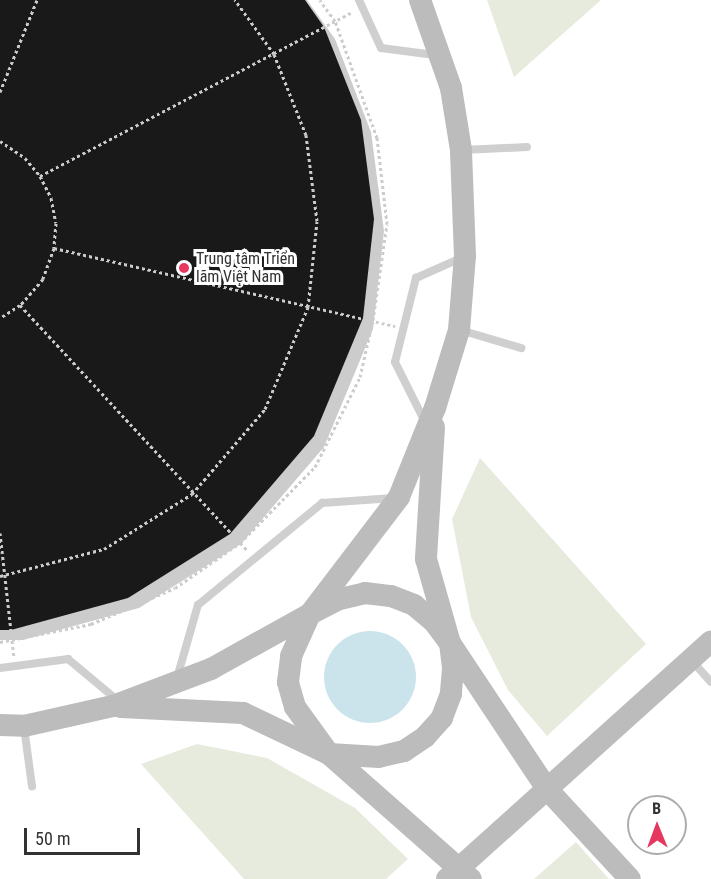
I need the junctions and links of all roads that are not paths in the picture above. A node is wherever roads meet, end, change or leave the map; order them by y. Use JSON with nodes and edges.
{"nodes":[{"id":1,"x":420,"y":0,"type":"edge"},
{"id":2,"x":361,"y":3,"type":"edge"},
{"id":3,"x":441,"y":55,"type":"junction"},
{"id":4,"x":526,"y":147,"type":"dead end"},
{"id":5,"x":461,"y":150,"type":"junction"},
{"id":6,"x":465,"y":256,"type":"junction"},
{"id":7,"x":459,"y":330,"type":"junction"},
{"id":8,"x":521,"y":348,"type":"dead end"},
{"id":9,"x":431,"y":417,"type":"junction"},
{"id":10,"x":399,"y":497,"type":"junction"},
{"id":11,"x":310,"y":614,"type":"junction"},
{"id":12,"x":711,"y":641,"type":"edge"},
{"id":13,"x":450,"y":643,"type":"junction"},
{"id":14,"x":691,"y":660,"type":"junction"},
{"id":15,"x":0,"y":668,"type":"edge"},
{"id":16,"x":176,"y":682,"type":"junction"},
{"id":17,"x":711,"y":682,"type":"edge"},
{"id":18,"x":117,"y":704,"type":"junction"},
{"id":19,"x":0,"y":725,"type":"edge"},
{"id":20,"x":24,"y":726,"type":"junction"},
{"id":21,"x":329,"y":754,"type":"junction"},
{"id":22,"x":32,"y":786,"type":"dead end"},
{"id":23,"x":547,"y":789,"type":"junction"},
{"id":24,"x":460,"y":875,"type":"edge"},
{"id":25,"x":630,"y":879,"type":"edge"}],
"edges":[{"from":1,"to":3,"type":"street"},
{"from":2,"to":3,"type":"lane"},
{"from":3,"to":5,"type":"street"},
{"from":4,"to":5,"type":"lane"},
{"from":5,"to":6,"type":"street"},
{"from":6,"to":7,"type":"street"},
{"from":6,"to":9,"type":"lane"},
{"from":7,"to":8,"type":"lane"},
{"from":7,"to":9,"type":"street"},
{"from":9,"to":10,"type":"street"},
{"from":9,"to":13,"type":"street"},
{"from":10,"to":11,"type":"street"},
{"from":10,"to":16,"type":"lane"},
{"from":11,"to":13,"type":"street"},
{"from":11,"to":16,"type":"street"},
{"from":11,"to":21,"type":"street"},
{"from":12,"to":14,"type":"street"},
{"from":13,"to":21,"type":"street"},
{"from":13,"to":23,"type":"street"},
{"from":14,"to":17,"type":"lane"},
{"from":14,"to":23,"type":"street"},
{"from":15,"to":18,"type":"lane"},
{"from":16,"to":18,"type":"street"},
{"from":18,"to":20,"type":"street"},
{"from":18,"to":21,"type":"street"},
{"from":19,"to":20,"type":"street"},
{"from":20,"to":22,"type":"lane"},
{"from":21,"to":24,"type":"street"},
{"from":23,"to":24,"type":"street"},
{"from":23,"to":25,"type":"street"}]}
